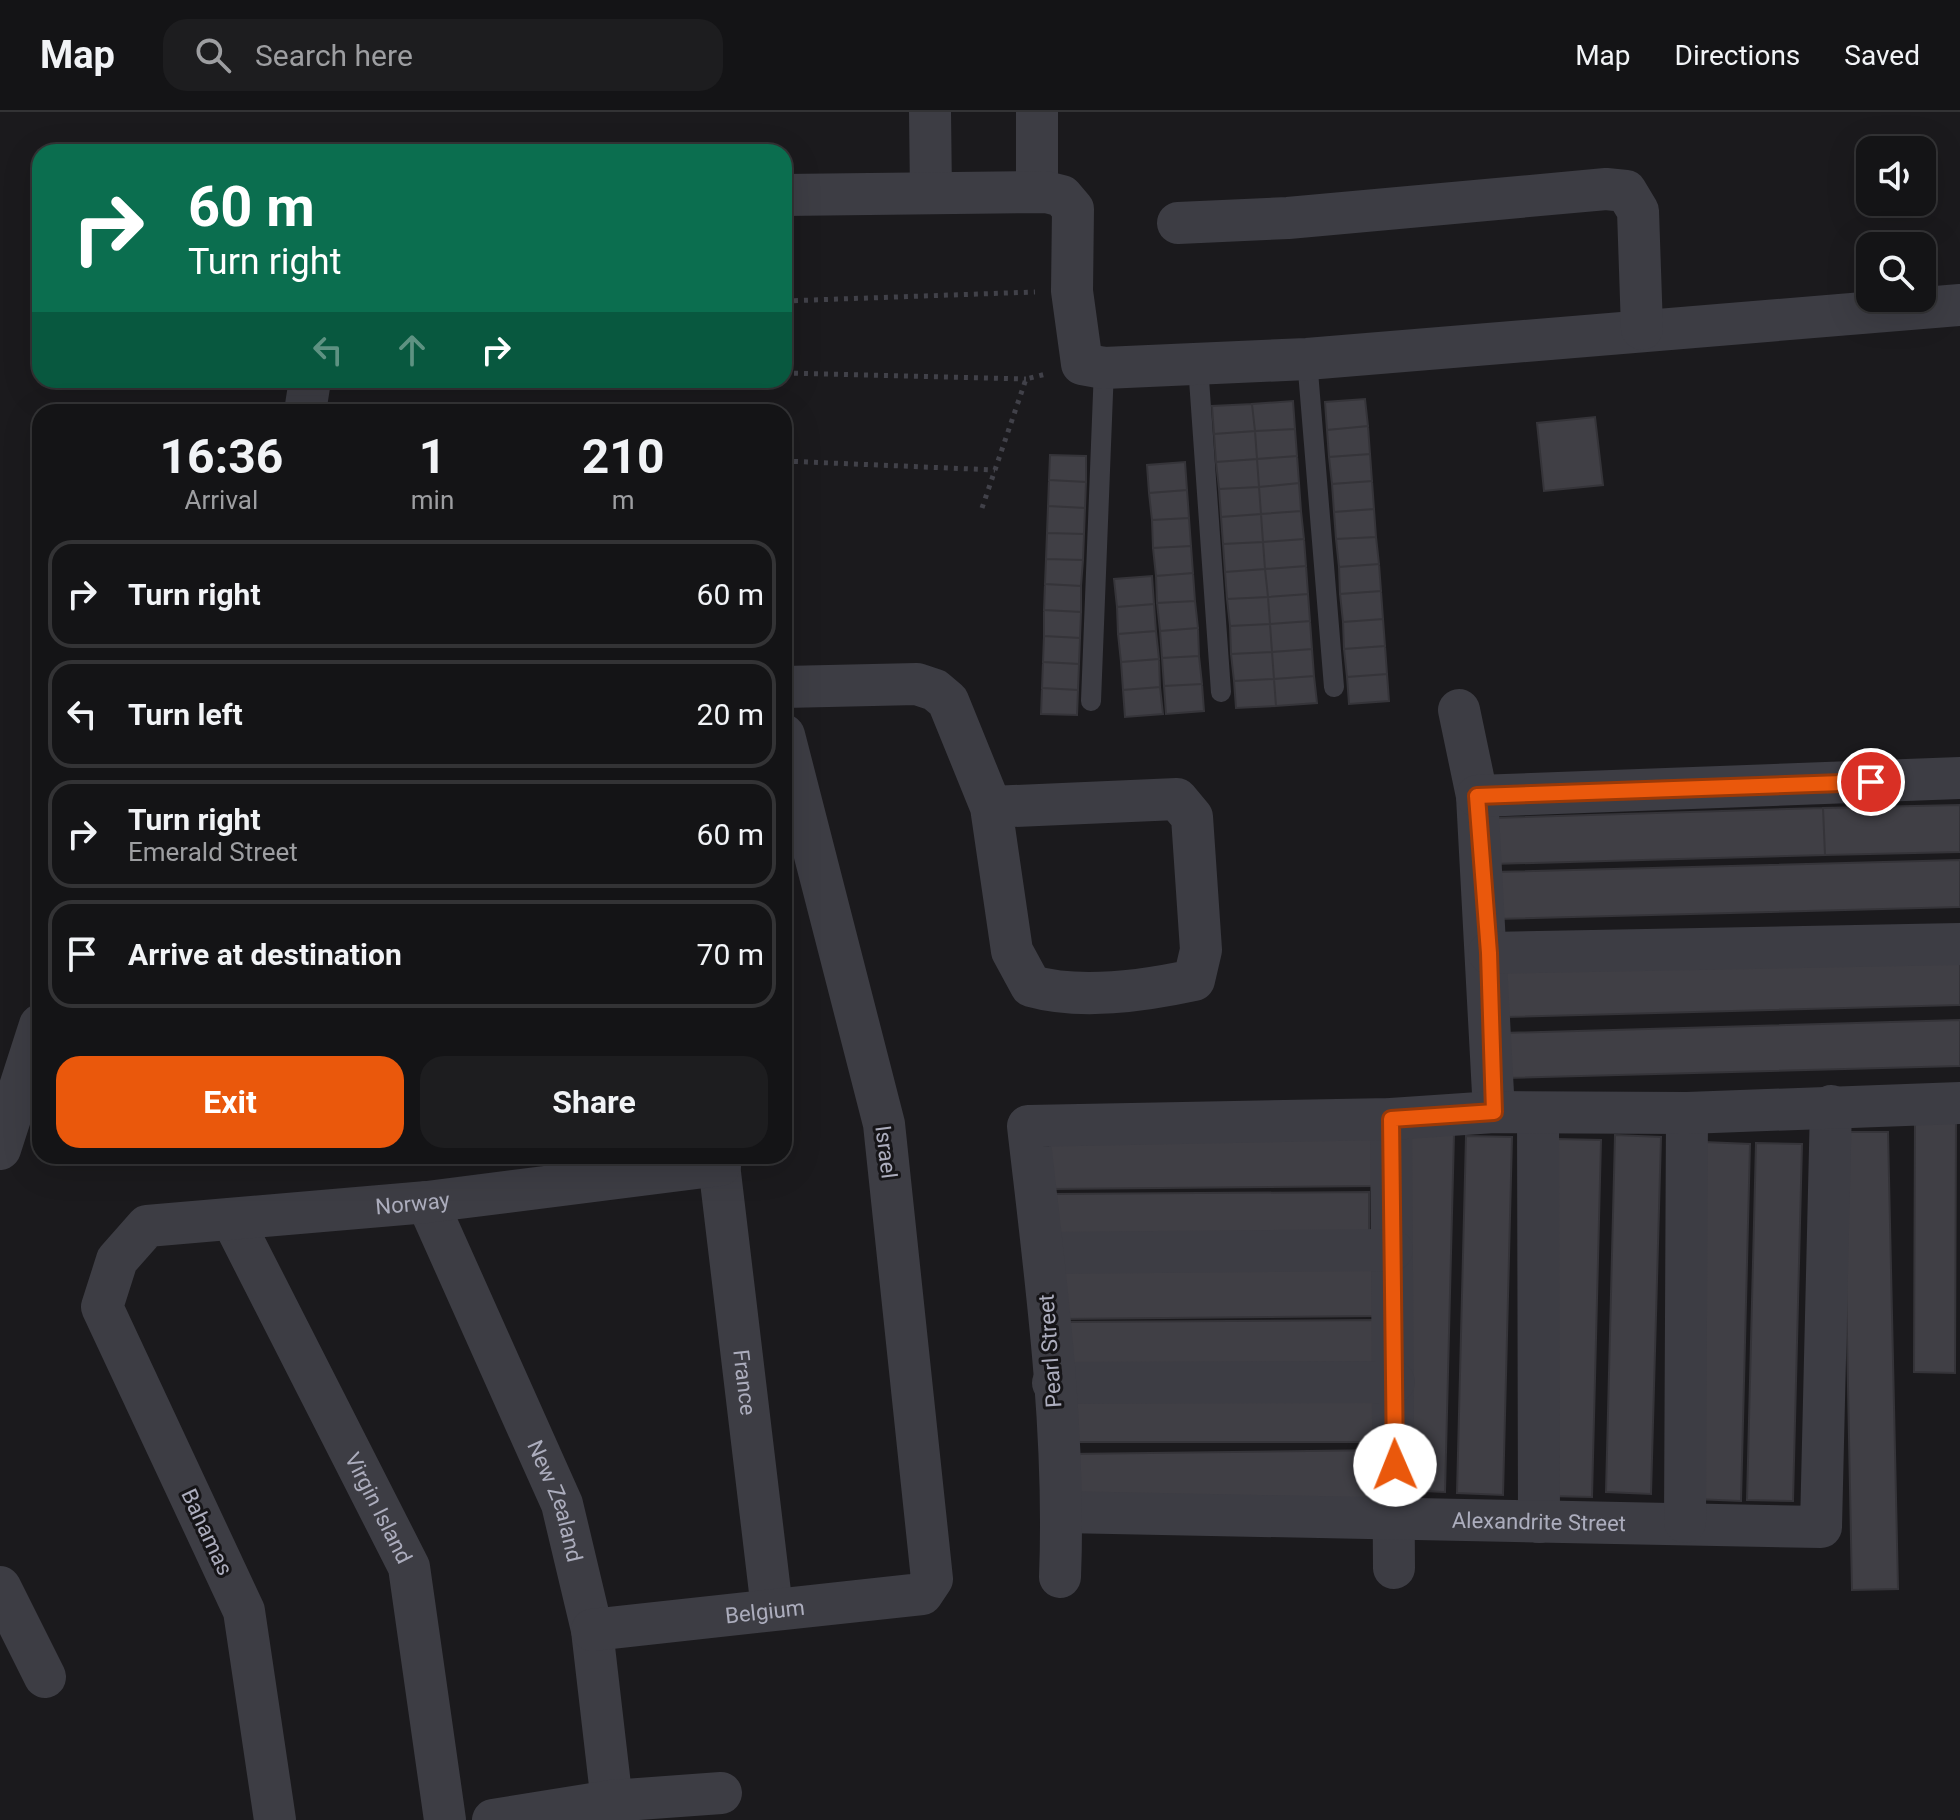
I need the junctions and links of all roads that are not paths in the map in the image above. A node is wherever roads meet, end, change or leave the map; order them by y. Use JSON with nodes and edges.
{"nodes":[{"id":1,"x":930,"y":112,"type":"edge"},
{"id":2,"x":1037,"y":112,"type":"edge"},
{"id":3,"x":1037,"y":192,"type":"junction"},
{"id":4,"x":931,"y":193,"type":"junction"},
{"id":5,"x":792,"y":195,"type":"edge"},
{"id":6,"x":1178,"y":223,"type":"dead end"},
{"id":7,"x":1960,"y":305,"type":"edge"},
{"id":8,"x":1642,"y":329,"type":"junction"},
{"id":9,"x":1307,"y":359,"type":"junction"},
{"id":10,"x":1198,"y":365,"type":"junction"},
{"id":11,"x":1093,"y":366,"type":"junction"},
{"id":12,"x":792,"y":687,"type":"edge"},
{"id":13,"x":1334,"y":687,"type":"dead end"},
{"id":14,"x":1221,"y":692,"type":"dead end"},
{"id":15,"x":1091,"y":701,"type":"dead end"},
{"id":16,"x":1459,"y":710,"type":"dead end"},
{"id":17,"x":792,"y":766,"type":"edge"},
{"id":18,"x":1960,"y":778,"type":"edge"},
{"id":19,"x":1477,"y":796,"type":"junction"},
{"id":20,"x":991,"y":807,"type":"junction"},
{"id":21,"x":1960,"y":944,"type":"edge"},
{"id":22,"x":1489,"y":953,"type":"junction"},
{"id":23,"x":32,"y":1050,"type":"edge"},
{"id":24,"x":1960,"y":1103,"type":"edge"},
{"id":25,"x":1831,"y":1106,"type":"junction"},
{"id":26,"x":1494,"y":1112,"type":"junction"},
{"id":27,"x":1538,"y":1113,"type":"junction"},
{"id":28,"x":1687,"y":1113,"type":"junction"},
{"id":29,"x":1391,"y":1119,"type":"junction"},
{"id":30,"x":0,"y":1149,"type":"edge"},
{"id":31,"x":691,"y":1164,"type":"edge"},
{"id":32,"x":719,"y":1164,"type":"edge"},
{"id":33,"x":427,"y":1202,"type":"junction"},
{"id":34,"x":232,"y":1219,"type":"junction"},
{"id":35,"x":1392,"y":1250,"type":"junction"},
{"id":36,"x":1043,"y":1253,"type":"junction"},
{"id":37,"x":117,"y":1260,"type":"joint"},
{"id":38,"x":1394,"y":1382,"type":"junction"},
{"id":39,"x":1053,"y":1383,"type":"junction"},
{"id":40,"x":1063,"y":1512,"type":"junction"},
{"id":41,"x":1396,"y":1521,"type":"junction"},
{"id":42,"x":1539,"y":1522,"type":"junction"},
{"id":43,"x":1685,"y":1522,"type":"junction"},
{"id":44,"x":1394,"y":1568,"type":"dead end"},
{"id":45,"x":1060,"y":1577,"type":"dead end"},
{"id":46,"x":932,"y":1579,"type":"joint"},
{"id":47,"x":0,"y":1587,"type":"edge"},
{"id":48,"x":772,"y":1609,"type":"junction"},
{"id":49,"x":592,"y":1630,"type":"junction"},
{"id":50,"x":45,"y":1677,"type":"dead end"},
{"id":51,"x":721,"y":1793,"type":"dead end"},
{"id":52,"x":612,"y":1810,"type":"edge"},
{"id":53,"x":275,"y":1820,"type":"edge"},
{"id":54,"x":445,"y":1820,"type":"edge"},
{"id":55,"x":493,"y":1820,"type":"edge"}],
"edges":[{"from":1,"to":4,"type":"street"},
{"from":2,"to":3,"type":"street"},
{"from":3,"to":4,"type":"street"},
{"from":3,"to":11,"type":"street"},
{"from":4,"to":5,"type":"street"},
{"from":6,"to":8,"type":"street"},
{"from":7,"to":8,"type":"street"},
{"from":8,"to":9,"type":"street"},
{"from":9,"to":10,"type":"street"},
{"from":9,"to":13,"type":"lane"},
{"from":10,"to":11,"type":"street"},
{"from":10,"to":14,"type":"lane"},
{"from":11,"to":15,"type":"lane"},
{"from":12,"to":20,"type":"street"},
{"from":16,"to":19,"type":"street"},
{"from":17,"to":46,"type":"street","name":"Israel"},
{"from":18,"to":19,"type":"street"},
{"from":19,"to":22,"type":"street"},
{"from":20,"to":20,"type":"street"},
{"from":21,"to":22,"type":"street"},
{"from":22,"to":26,"type":"street"},
{"from":23,"to":30,"type":"street"},
{"from":24,"to":25,"type":"street"},
{"from":25,"to":28,"type":"street"},
{"from":25,"to":43,"type":"street","name":"Alexandrite Street"},
{"from":26,"to":27,"type":"street"},
{"from":26,"to":29,"type":"street"},
{"from":27,"to":28,"type":"street"},
{"from":27,"to":42,"type":"street"},
{"from":28,"to":43,"type":"street"},
{"from":29,"to":35,"type":"street"},
{"from":29,"to":36,"type":"street","name":"Pearl Street"},
{"from":31,"to":33,"type":"street","name":"Norway"},
{"from":32,"to":48,"type":"street","name":"France"},
{"from":33,"to":34,"type":"street","name":"Norway"},
{"from":33,"to":49,"type":"street","name":"New Zealand"},
{"from":34,"to":37,"type":"street","name":"Norway"},
{"from":34,"to":54,"type":"street","name":"Virgin Island"},
{"from":35,"to":36,"type":"street"},
{"from":35,"to":38,"type":"street"},
{"from":36,"to":39,"type":"street","name":"Pearl Street"},
{"from":37,"to":53,"type":"street","name":"Bahamas"},
{"from":38,"to":39,"type":"street"},
{"from":38,"to":41,"type":"street"},
{"from":39,"to":40,"type":"street","name":"Pearl Street"},
{"from":40,"to":41,"type":"street","name":"Alexandrite Street"},
{"from":40,"to":45,"type":"street","name":"Pearl Street"},
{"from":41,"to":42,"type":"street","name":"Alexandrite Street"},
{"from":41,"to":44,"type":"street"},
{"from":42,"to":43,"type":"street","name":"Alexandrite Street"},
{"from":46,"to":48,"type":"street","name":"Belgium"},
{"from":47,"to":50,"type":"street"},
{"from":48,"to":49,"type":"street","name":"Belgium"},
{"from":49,"to":52,"type":"street","name":"New Zealand"},
{"from":51,"to":52,"type":"street"},
{"from":52,"to":55,"type":"street"}]}
